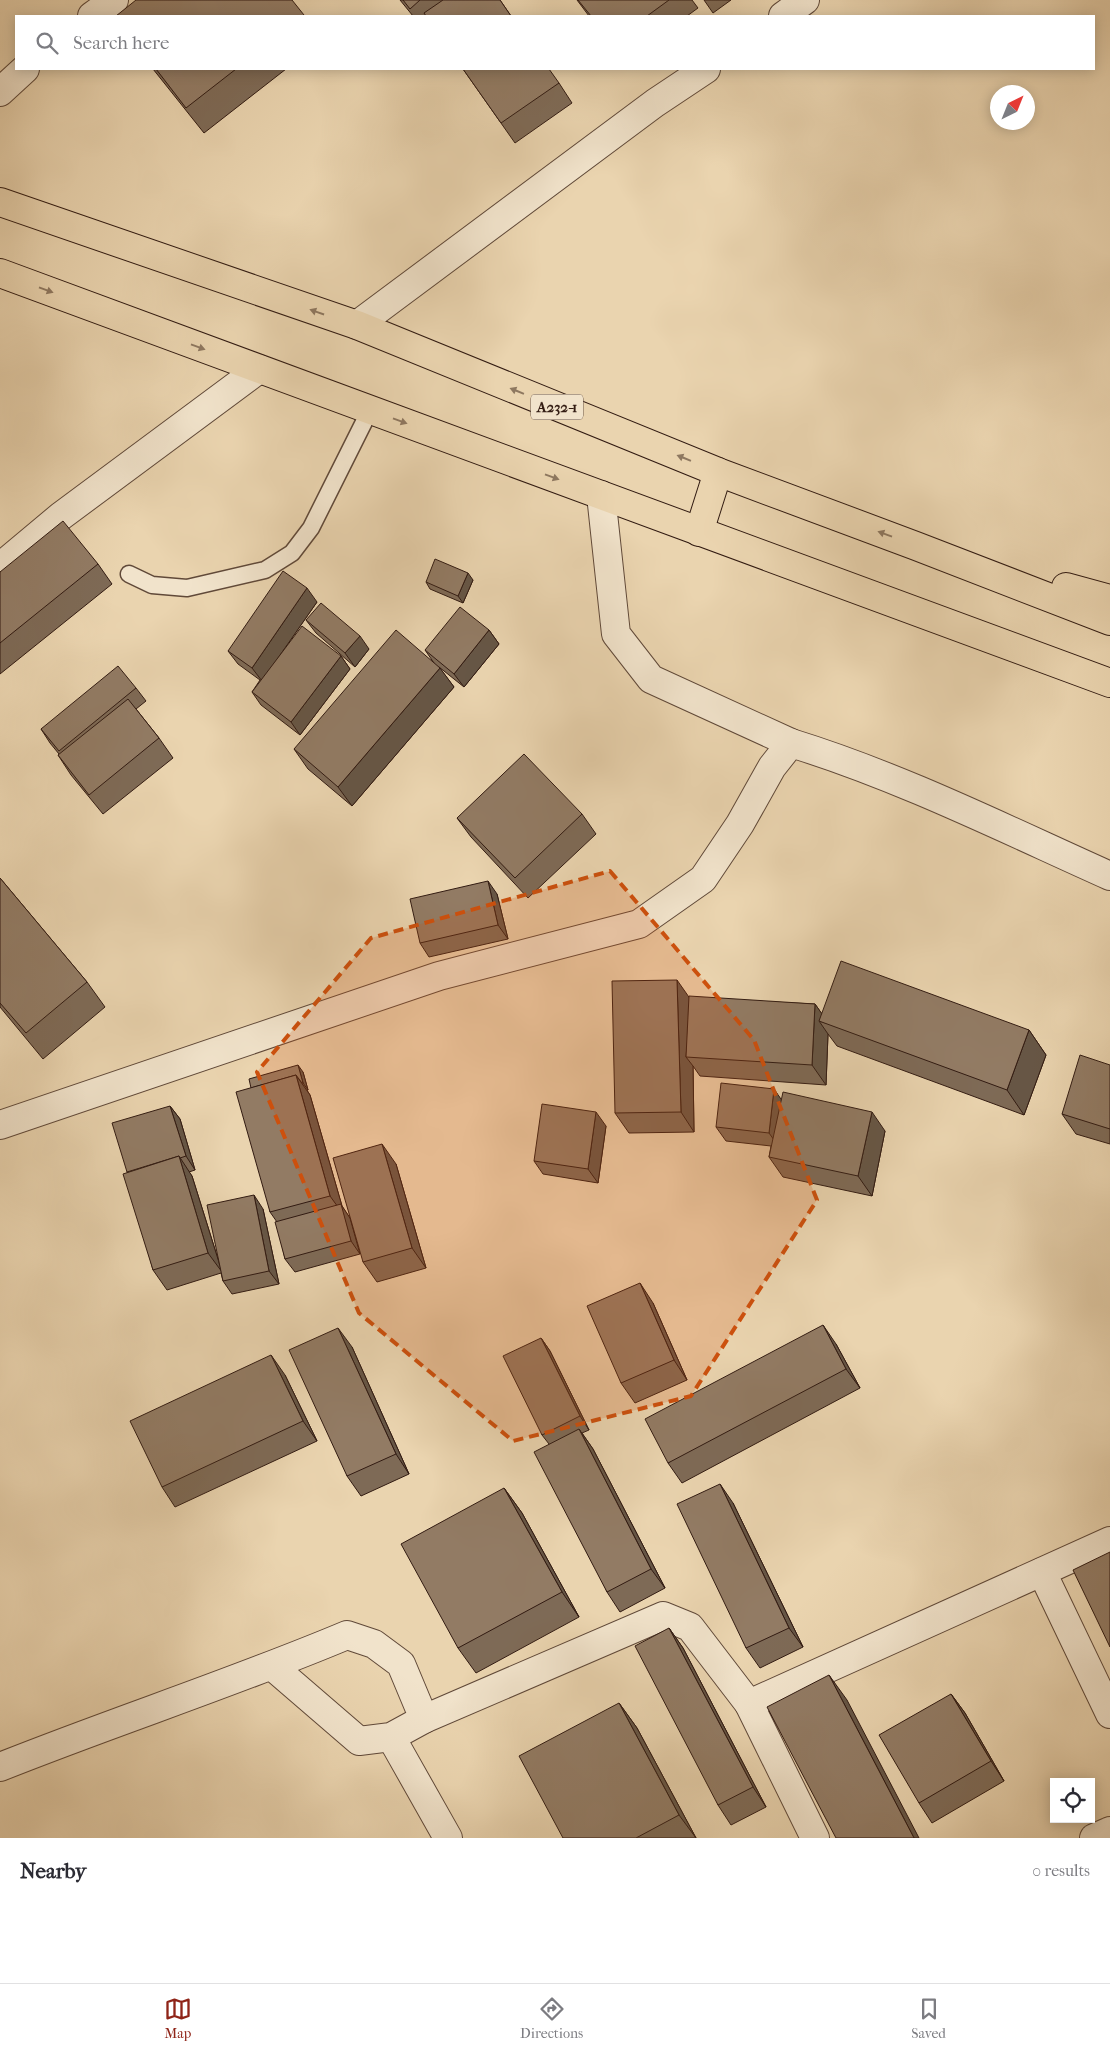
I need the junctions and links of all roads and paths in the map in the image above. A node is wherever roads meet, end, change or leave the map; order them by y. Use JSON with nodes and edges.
{"nodes":[{"id":1,"x":114,"y":0,"type":"edge"},
{"id":2,"x":805,"y":0,"type":"edge"},
{"id":3,"x":93,"y":15,"type":"edge"},
{"id":4,"x":783,"y":15,"type":"edge"},
{"id":5,"x":24,"y":70,"type":"edge"},
{"id":6,"x":705,"y":70,"type":"edge"},
{"id":7,"x":0,"y":92,"type":"edge"},
{"id":8,"x":0,"y":202,"type":"edge"},
{"id":9,"x":0,"y":273,"type":"edge"},
{"id":10,"x":357,"y":325,"type":"junction"},
{"id":11,"x":259,"y":369,"type":"junction"},
{"id":12,"x":370,"y":410,"type":"junction"},
{"id":13,"x":718,"y":472,"type":"junction"},
{"id":14,"x":600,"y":495,"type":"junction"},
{"id":15,"x":699,"y":532,"type":"junction"},
{"id":16,"x":916,"y":546,"type":"junction"},
{"id":17,"x":0,"y":566,"type":"edge"},
{"id":18,"x":129,"y":574,"type":"dead end"},
{"id":19,"x":1110,"y":599,"type":"edge"},
{"id":20,"x":909,"y":609,"type":"junction"},
{"id":21,"x":1110,"y":621,"type":"edge"},
{"id":22,"x":1110,"y":683,"type":"edge"},
{"id":23,"x":1110,"y":700,"type":"edge"},
{"id":24,"x":791,"y":743,"type":"junction"},
{"id":25,"x":1110,"y":876,"type":"edge"},
{"id":26,"x":0,"y":1124,"type":"edge"},
{"id":27,"x":1110,"y":1541,"type":"edge"},
{"id":28,"x":1042,"y":1572,"type":"junction"},
{"id":29,"x":272,"y":1666,"type":"junction"},
{"id":30,"x":749,"y":1704,"type":"junction"},
{"id":31,"x":1110,"y":1714,"type":"edge"},
{"id":32,"x":424,"y":1719,"type":"junction"},
{"id":33,"x":391,"y":1737,"type":"junction"},
{"id":34,"x":0,"y":1767,"type":"edge"},
{"id":35,"x":1110,"y":1831,"type":"edge"},
{"id":36,"x":448,"y":1838,"type":"edge"},
{"id":37,"x":815,"y":1838,"type":"edge"},
{"id":38,"x":1094,"y":1838,"type":"edge"}],
"edges":[{"from":1,"to":3,"type":"street"},
{"from":2,"to":4,"type":"street"},
{"from":5,"to":7,"type":"street"},
{"from":6,"to":10,"type":"street"},
{"from":10,"to":8,"type":"highway","number":"A232-1","one_way":true},
{"from":9,"to":11,"type":"highway","one_way":true},
{"from":13,"to":10,"type":"highway","number":"A232-1","one_way":true},
{"from":11,"to":12,"type":"highway"},
{"from":11,"to":17,"type":"street"},
{"from":12,"to":14,"type":"highway","one_way":true},
{"from":12,"to":18,"type":"lane"},
{"from":13,"to":15,"type":"highway"},
{"from":16,"to":13,"type":"highway","number":"A232-1","one_way":true},
{"from":14,"to":15,"type":"highway"},
{"from":14,"to":24,"type":"street"},
{"from":15,"to":20,"type":"highway"},
{"from":16,"to":19,"type":"highway"},
{"from":16,"to":21,"type":"highway","number":"A232-1"},
{"from":20,"to":22,"type":"highway"},
{"from":20,"to":23,"type":"highway"},
{"from":24,"to":25,"type":"street"},
{"from":24,"to":26,"type":"street"},
{"from":27,"to":28,"type":"street"},
{"from":28,"to":30,"type":"street"},
{"from":28,"to":31,"type":"street"},
{"from":29,"to":32,"type":"street"},
{"from":29,"to":33,"type":"street"},
{"from":29,"to":34,"type":"street"},
{"from":30,"to":32,"type":"street"},
{"from":30,"to":37,"type":"street"},
{"from":32,"to":33,"type":"street"},
{"from":33,"to":36,"type":"street"},
{"from":35,"to":38,"type":"street"}]}
